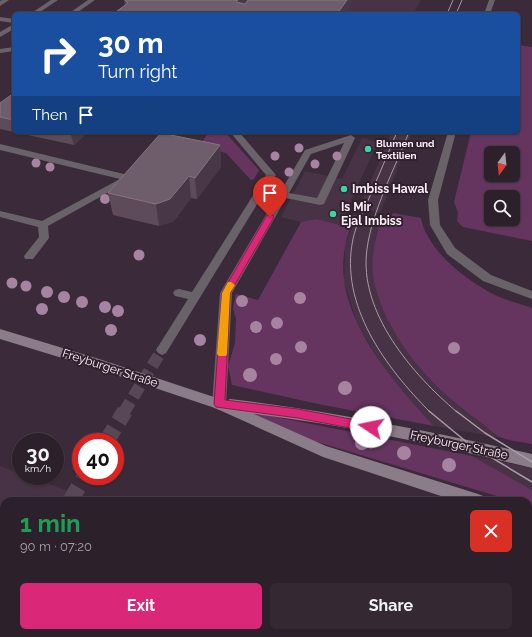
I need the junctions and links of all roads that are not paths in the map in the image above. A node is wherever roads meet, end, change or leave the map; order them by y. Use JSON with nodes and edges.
{"nodes":[{"id":1,"x":6,"y":0,"type":"edge"},
{"id":2,"x":54,"y":0,"type":"edge"},
{"id":3,"x":92,"y":0,"type":"edge"},
{"id":4,"x":492,"y":0,"type":"edge"},
{"id":5,"x":0,"y":4,"type":"edge"},
{"id":6,"x":36,"y":12,"type":"edge"},
{"id":7,"x":75,"y":12,"type":"edge"},
{"id":8,"x":488,"y":12,"type":"edge"},
{"id":9,"x":0,"y":19,"type":"edge"},
{"id":10,"x":12,"y":21,"type":"edge"},
{"id":11,"x":12,"y":27,"type":"edge"},
{"id":12,"x":0,"y":35,"type":"edge"},
{"id":13,"x":12,"y":49,"type":"edge"},
{"id":14,"x":0,"y":51,"type":"edge"},
{"id":15,"x":236,"y":134,"type":"edge"},
{"id":16,"x":451,"y":134,"type":"edge"},
{"id":17,"x":0,"y":147,"type":"edge"},
{"id":18,"x":262,"y":190,"type":"junction"},
{"id":19,"x":283,"y":195,"type":"junction"},
{"id":20,"x":0,"y":214,"type":"edge"},
{"id":21,"x":43,"y":225,"type":"junction"},
{"id":22,"x":29,"y":256,"type":"dead end"},
{"id":23,"x":179,"y":293,"type":"dead end"},
{"id":24,"x":532,"y":295,"type":"edge"},
{"id":25,"x":195,"y":297,"type":"junction"},
{"id":26,"x":0,"y":334,"type":"edge"},
{"id":27,"x":162,"y":350,"type":"tunnel mouth"},
{"id":28,"x":219,"y":404,"type":"junction"},
{"id":29,"x":532,"y":461,"type":"edge"},
{"id":30,"x":466,"y":497,"type":"edge"}],
"edges":[{"from":1,"to":5,"type":"street"},
{"from":2,"to":6,"type":"street"},
{"from":3,"to":7,"type":"street"},
{"from":4,"to":8,"type":"street"},
{"from":9,"to":10,"type":"street"},
{"from":11,"to":12,"type":"street"},
{"from":13,"to":14,"type":"street"},
{"from":15,"to":18,"type":"street"},
{"from":16,"to":24,"type":"street"},
{"from":17,"to":21,"type":"street"},
{"from":18,"to":19,"type":"street"},
{"from":18,"to":25,"type":"street"},
{"from":19,"to":19,"type":"street"},
{"from":19,"to":28,"type":"street"},
{"from":20,"to":21,"type":"street"},
{"from":21,"to":22,"type":"street"},
{"from":23,"to":25,"type":"street"},
{"from":25,"to":27,"type":"street"},
{"from":26,"to":28,"type":"street","name":"Freyburger Straße"},
{"from":28,"to":29,"type":"street","name":"Freyburger Straße"},
{"from":28,"to":30,"type":"street","name":"Freyburger Straße"}]}
